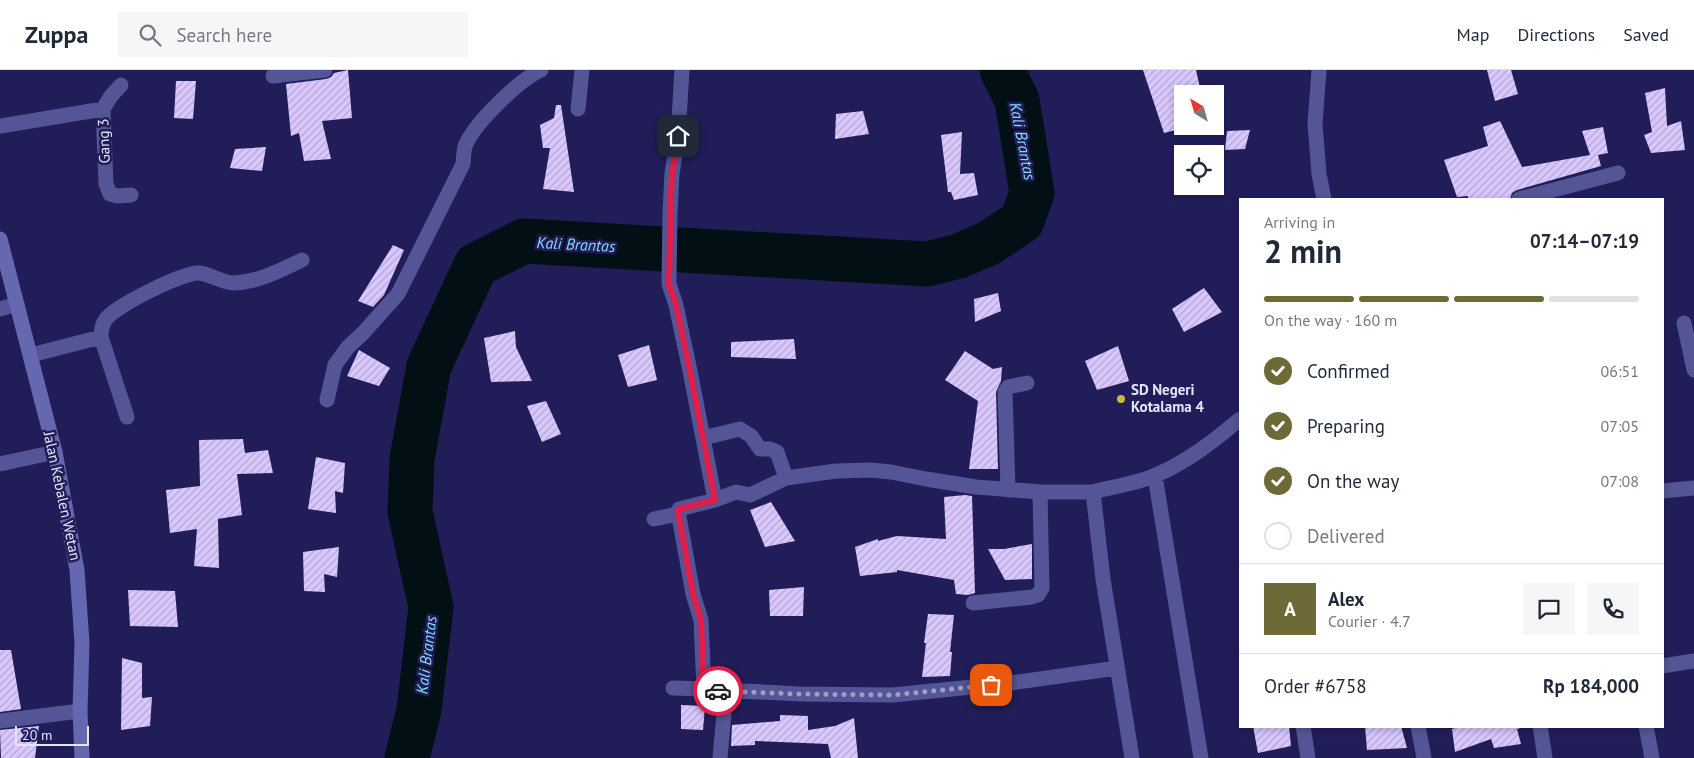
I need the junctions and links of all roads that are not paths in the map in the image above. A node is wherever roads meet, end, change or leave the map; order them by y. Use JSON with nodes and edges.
{"nodes":[{"id":1,"x":325,"y":70,"type":"edge"},
{"id":2,"x":540,"y":70,"type":"edge"},
{"id":3,"x":582,"y":70,"type":"edge"},
{"id":4,"x":682,"y":70,"type":"edge"},
{"id":5,"x":1319,"y":70,"type":"edge"},
{"id":6,"x":273,"y":76,"type":"dead end"},
{"id":7,"x":121,"y":85,"type":"dead end"},
{"id":8,"x":103,"y":109,"type":"junction"},
{"id":9,"x":578,"y":109,"type":"dead end"},
{"id":10,"x":0,"y":126,"type":"edge"},
{"id":11,"x":1618,"y":173,"type":"dead end"},
{"id":12,"x":131,"y":195,"type":"dead end"},
{"id":13,"x":1324,"y":198,"type":"edge"},
{"id":14,"x":1523,"y":198,"type":"edge"},
{"id":15,"x":0,"y":239,"type":"edge"},
{"id":16,"x":302,"y":260,"type":"dead end"},
{"id":17,"x":17,"y":304,"type":"junction"},
{"id":18,"x":0,"y":309,"type":"edge"},
{"id":19,"x":1684,"y":323,"type":"dead end"},
{"id":20,"x":101,"y":336,"type":"junction"},
{"id":21,"x":31,"y":355,"type":"junction"},
{"id":22,"x":1694,"y":370,"type":"edge"},
{"id":23,"x":1027,"y":383,"type":"dead end"},
{"id":24,"x":327,"y":400,"type":"dead end"},
{"id":25,"x":127,"y":417,"type":"dead end"},
{"id":26,"x":1239,"y":420,"type":"edge"},
{"id":27,"x":703,"y":438,"type":"junction"},
{"id":28,"x":55,"y":452,"type":"junction"},
{"id":29,"x":0,"y":464,"type":"edge"},
{"id":30,"x":1155,"y":476,"type":"junction"},
{"id":31,"x":786,"y":478,"type":"junction"},
{"id":32,"x":1694,"y":488,"type":"edge"},
{"id":33,"x":1008,"y":490,"type":"junction"},
{"id":34,"x":1040,"y":492,"type":"junction"},
{"id":35,"x":1093,"y":492,"type":"junction"},
{"id":36,"x":1664,"y":492,"type":"edge"},
{"id":37,"x":715,"y":500,"type":"junction"},
{"id":38,"x":678,"y":514,"type":"junction"},
{"id":39,"x":654,"y":519,"type":"dead end"},
{"id":40,"x":973,"y":602,"type":"dead end"},
{"id":41,"x":1694,"y":661,"type":"edge"},
{"id":42,"x":1664,"y":666,"type":"edge"},
{"id":43,"x":1117,"y":668,"type":"junction"},
{"id":44,"x":673,"y":688,"type":"dead end"},
{"id":45,"x":704,"y":689,"type":"junction"},
{"id":46,"x":726,"y":692,"type":"junction"},
{"id":47,"x":80,"y":711,"type":"junction"},
{"id":48,"x":0,"y":721,"type":"edge"},
{"id":49,"x":1303,"y":728,"type":"edge"},
{"id":50,"x":1418,"y":728,"type":"edge"},
{"id":51,"x":1540,"y":728,"type":"edge"},
{"id":52,"x":1646,"y":728,"type":"edge"},
{"id":53,"x":82,"y":758,"type":"edge"},
{"id":54,"x":720,"y":758,"type":"edge"},
{"id":55,"x":1132,"y":758,"type":"edge"},
{"id":56,"x":1201,"y":758,"type":"edge"},
{"id":57,"x":1308,"y":758,"type":"edge"},
{"id":58,"x":1424,"y":758,"type":"edge"},
{"id":59,"x":1546,"y":758,"type":"edge"},
{"id":60,"x":1652,"y":758,"type":"edge"}],
"edges":[{"from":1,"to":6,"type":"street"},
{"from":2,"to":24,"type":"street"},
{"from":3,"to":9,"type":"street"},
{"from":4,"to":27,"type":"street"},
{"from":5,"to":13,"type":"street"},
{"from":7,"to":8,"type":"street"},
{"from":8,"to":10,"type":"street","name":"Gang 3"},
{"from":8,"to":12,"type":"street","name":"Gang 3"},
{"from":11,"to":14,"type":"street"},
{"from":15,"to":17,"type":"main road","name":"Jalan Kebalen Wetan"},
{"from":16,"to":20,"type":"street"},
{"from":17,"to":18,"type":"street"},
{"from":17,"to":21,"type":"main road","name":"Jalan Kebalen Wetan"},
{"from":19,"to":22,"type":"street"},
{"from":20,"to":21,"type":"street"},
{"from":20,"to":25,"type":"street"},
{"from":21,"to":28,"type":"main road","name":"Jalan Kebalen Wetan"},
{"from":23,"to":33,"type":"street"},
{"from":26,"to":30,"type":"street"},
{"from":27,"to":31,"type":"street"},
{"from":27,"to":37,"type":"street"},
{"from":28,"to":29,"type":"street"},
{"from":28,"to":47,"type":"main road","name":"Jalan Kebalen Wetan"},
{"from":30,"to":35,"type":"street"},
{"from":30,"to":56,"type":"street"},
{"from":31,"to":33,"type":"street"},
{"from":31,"to":37,"type":"street"},
{"from":32,"to":36,"type":"street"},
{"from":33,"to":34,"type":"street"},
{"from":34,"to":35,"type":"street"},
{"from":34,"to":40,"type":"street"},
{"from":35,"to":43,"type":"street"},
{"from":37,"to":38,"type":"street"},
{"from":38,"to":39,"type":"street"},
{"from":38,"to":45,"type":"street"},
{"from":41,"to":42,"type":"street"},
{"from":43,"to":46,"type":"street"},
{"from":43,"to":55,"type":"street"},
{"from":44,"to":45,"type":"street"},
{"from":45,"to":46,"type":"street"},
{"from":46,"to":54,"type":"street"},
{"from":47,"to":48,"type":"street"},
{"from":47,"to":53,"type":"main road","name":"Jalan Kebalen Wetan"},
{"from":49,"to":57,"type":"street"},
{"from":50,"to":58,"type":"street"},
{"from":51,"to":59,"type":"street"},
{"from":52,"to":60,"type":"street"}]}
